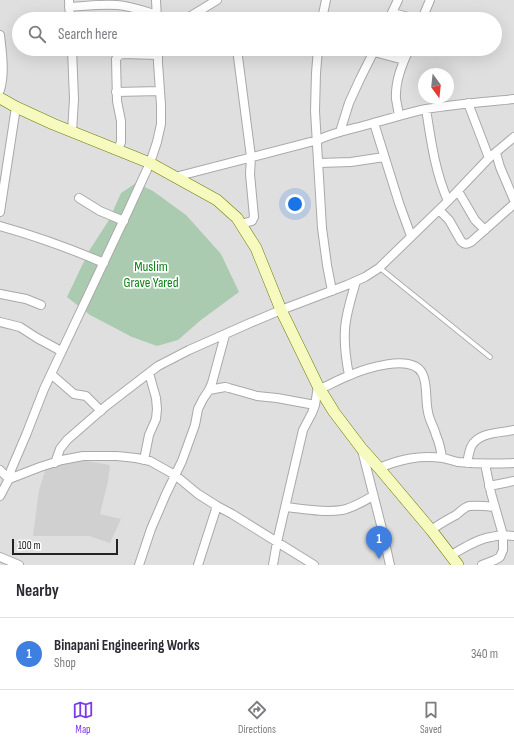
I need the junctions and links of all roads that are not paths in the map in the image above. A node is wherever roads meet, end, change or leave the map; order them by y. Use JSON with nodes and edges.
{"nodes":[{"id":1,"x":156,"y":0,"type":"edge"},
{"id":2,"x":217,"y":0,"type":"edge"},
{"id":3,"x":326,"y":0,"type":"edge"},
{"id":4,"x":398,"y":0,"type":"edge"},
{"id":5,"x":430,"y":0,"type":"edge"},
{"id":6,"x":69,"y":4,"type":"edge"},
{"id":7,"x":144,"y":12,"type":"edge"},
{"id":8,"x":157,"y":12,"type":"edge"},
{"id":9,"x":197,"y":12,"type":"edge"},
{"id":10,"x":323,"y":12,"type":"edge"},
{"id":11,"x":392,"y":12,"type":"edge"},
{"id":12,"x":425,"y":12,"type":"edge"},
{"id":13,"x":0,"y":35,"type":"edge"},
{"id":14,"x":72,"y":56,"type":"edge"},
{"id":15,"x":118,"y":56,"type":"edge"},
{"id":16,"x":158,"y":56,"type":"edge"},
{"id":17,"x":238,"y":56,"type":"edge"},
{"id":18,"x":317,"y":56,"type":"edge"},
{"id":19,"x":371,"y":56,"type":"edge"},
{"id":20,"x":392,"y":56,"type":"edge"},
{"id":21,"x":406,"y":56,"type":"edge"},
{"id":22,"x":404,"y":60,"type":"junction"},
{"id":23,"x":0,"y":90,"type":"edge"},
{"id":24,"x":160,"y":91,"type":"junction"},
{"id":25,"x":116,"y":92,"type":"junction"},
{"id":26,"x":0,"y":98,"type":"edge"},
{"id":27,"x":514,"y":99,"type":"edge"},
{"id":28,"x":468,"y":103,"type":"junction"},
{"id":29,"x":16,"y":107,"type":"junction"},
{"id":30,"x":426,"y":109,"type":"junction"},
{"id":31,"x":399,"y":115,"type":"junction"},
{"id":32,"x":374,"y":123,"type":"junction"},
{"id":33,"x":72,"y":132,"type":"junction"},
{"id":34,"x":340,"y":132,"type":"junction"},
{"id":35,"x":514,"y":137,"type":"edge"},
{"id":36,"x":318,"y":140,"type":"junction"},
{"id":37,"x":118,"y":150,"type":"junction"},
{"id":38,"x":493,"y":156,"type":"junction"},
{"id":39,"x":384,"y":157,"type":"junction"},
{"id":40,"x":251,"y":158,"type":"junction"},
{"id":41,"x":150,"y":163,"type":"junction"},
{"id":42,"x":319,"y":163,"type":"junction"},
{"id":43,"x":175,"y":177,"type":"junction"},
{"id":44,"x":458,"y":191,"type":"junction"},
{"id":45,"x":79,"y":198,"type":"dead end"},
{"id":46,"x":514,"y":200,"type":"edge"},
{"id":47,"x":448,"y":201,"type":"junction"},
{"id":48,"x":514,"y":204,"type":"edge"},
{"id":49,"x":439,"y":210,"type":"junction"},
{"id":50,"x":0,"y":212,"type":"edge"},
{"id":51,"x":124,"y":221,"type":"junction"},
{"id":52,"x":241,"y":224,"type":"junction"},
{"id":53,"x":0,"y":226,"type":"edge"},
{"id":54,"x":485,"y":230,"type":"junction"},
{"id":55,"x":411,"y":236,"type":"junction"},
{"id":56,"x":104,"y":263,"type":"junction"},
{"id":57,"x":379,"y":268,"type":"junction"},
{"id":58,"x":356,"y":281,"type":"junction"},
{"id":59,"x":332,"y":291,"type":"junction"},
{"id":60,"x":0,"y":294,"type":"edge"},
{"id":61,"x":41,"y":305,"type":"dead end"},
{"id":62,"x":281,"y":310,"type":"junction"},
{"id":63,"x":0,"y":322,"type":"edge"},
{"id":64,"x":225,"y":335,"type":"junction"},
{"id":65,"x":61,"y":351,"type":"junction"},
{"id":66,"x":490,"y":357,"type":"dead end"},
{"id":67,"x":149,"y":373,"type":"junction"},
{"id":68,"x":51,"y":374,"type":"junction"},
{"id":69,"x":349,"y":375,"type":"junction"},
{"id":70,"x":319,"y":388,"type":"junction"},
{"id":71,"x":209,"y":390,"type":"junction"},
{"id":72,"x":314,"y":405,"type":"junction"},
{"id":73,"x":100,"y":411,"type":"junction"},
{"id":74,"x":514,"y":430,"type":"edge"},
{"id":75,"x":362,"y":449,"type":"junction"},
{"id":76,"x":442,"y":458,"type":"junction"},
{"id":77,"x":144,"y":460,"type":"junction"},
{"id":78,"x":55,"y":463,"type":"junction"},
{"id":79,"x":467,"y":463,"type":"junction"},
{"id":80,"x":514,"y":463,"type":"edge"},
{"id":81,"x":485,"y":464,"type":"junction"},
{"id":82,"x":379,"y":468,"type":"junction"},
{"id":83,"x":0,"y":470,"type":"edge"},
{"id":84,"x":175,"y":475,"type":"junction"},
{"id":85,"x":9,"y":479,"type":"junction"},
{"id":86,"x":514,"y":481,"type":"edge"},
{"id":87,"x":489,"y":486,"type":"junction"},
{"id":88,"x":0,"y":496,"type":"edge"},
{"id":89,"x":373,"y":496,"type":"junction"},
{"id":90,"x":217,"y":506,"type":"junction"},
{"id":91,"x":286,"y":507,"type":"junction"},
{"id":92,"x":495,"y":507,"type":"junction"},
{"id":93,"x":431,"y":530,"type":"junction"},
{"id":94,"x":503,"y":535,"type":"junction"},
{"id":95,"x":514,"y":536,"type":"edge"},
{"id":96,"x":277,"y":542,"type":"junction"},
{"id":97,"x":0,"y":556,"type":"edge"},
{"id":98,"x":451,"y":556,"type":"junction"},
{"id":99,"x":19,"y":565,"type":"edge"},
{"id":100,"x":139,"y":565,"type":"edge"},
{"id":101,"x":198,"y":565,"type":"edge"},
{"id":102,"x":273,"y":565,"type":"edge"},
{"id":103,"x":314,"y":565,"type":"edge"},
{"id":104,"x":390,"y":565,"type":"edge"},
{"id":105,"x":458,"y":565,"type":"edge"},
{"id":106,"x":482,"y":565,"type":"edge"}],
"edges":[{"from":1,"to":8,"type":"street"},
{"from":2,"to":9,"type":"street"},
{"from":3,"to":10,"type":"street"},
{"from":4,"to":11,"type":"street"},
{"from":5,"to":12,"type":"street"},
{"from":6,"to":7,"type":"street"},
{"from":13,"to":23,"type":"street"},
{"from":14,"to":33,"type":"street"},
{"from":15,"to":25,"type":"street"},
{"from":16,"to":24,"type":"street"},
{"from":17,"to":40,"type":"street"},
{"from":18,"to":36,"type":"street"},
{"from":19,"to":34,"type":"street"},
{"from":20,"to":22,"type":"street"},
{"from":21,"to":22,"type":"street"},
{"from":22,"to":31,"type":"street"},
{"from":24,"to":25,"type":"street"},
{"from":24,"to":41,"type":"street"},
{"from":25,"to":37,"type":"street"},
{"from":26,"to":29,"type":"main road"},
{"from":27,"to":28,"type":"street"},
{"from":28,"to":30,"type":"street"},
{"from":28,"to":38,"type":"street"},
{"from":29,"to":33,"type":"main road"},
{"from":29,"to":50,"type":"street"},
{"from":30,"to":31,"type":"street"},
{"from":30,"to":47,"type":"street"},
{"from":31,"to":32,"type":"street"},
{"from":32,"to":34,"type":"street"},
{"from":32,"to":39,"type":"street"},
{"from":33,"to":37,"type":"main road"},
{"from":34,"to":36,"type":"street"},
{"from":35,"to":38,"type":"street"},
{"from":36,"to":40,"type":"street"},
{"from":36,"to":42,"type":"street"},
{"from":37,"to":41,"type":"main road"},
{"from":38,"to":44,"type":"street"},
{"from":38,"to":46,"type":"street"},
{"from":39,"to":42,"type":"street"},
{"from":39,"to":55,"type":"street"},
{"from":40,"to":43,"type":"street"},
{"from":40,"to":52,"type":"street"},
{"from":41,"to":43,"type":"main road"},
{"from":41,"to":51,"type":"street"},
{"from":42,"to":59,"type":"street"},
{"from":43,"to":52,"type":"main road"},
{"from":44,"to":47,"type":"street"},
{"from":44,"to":54,"type":"street"},
{"from":45,"to":51,"type":"street"},
{"from":47,"to":49,"type":"street"},
{"from":48,"to":54,"type":"street"},
{"from":49,"to":54,"type":"street"},
{"from":49,"to":55,"type":"street"},
{"from":51,"to":56,"type":"street"},
{"from":52,"to":62,"type":"main road"},
{"from":53,"to":56,"type":"street"},
{"from":55,"to":57,"type":"street"},
{"from":56,"to":65,"type":"street"},
{"from":57,"to":58,"type":"street"},
{"from":57,"to":66,"type":"lane"},
{"from":58,"to":59,"type":"street"},
{"from":58,"to":69,"type":"street"},
{"from":59,"to":62,"type":"street"},
{"from":60,"to":61,"type":"street"},
{"from":62,"to":64,"type":"street"},
{"from":62,"to":70,"type":"main road"},
{"from":63,"to":65,"type":"street"},
{"from":64,"to":67,"type":"street"},
{"from":64,"to":71,"type":"street"},
{"from":65,"to":68,"type":"street"},
{"from":67,"to":73,"type":"street"},
{"from":67,"to":77,"type":"street"},
{"from":68,"to":73,"type":"street"},
{"from":68,"to":85,"type":"street"},
{"from":69,"to":70,"type":"street"},
{"from":69,"to":76,"type":"street"},
{"from":70,"to":72,"type":"street"},
{"from":70,"to":75,"type":"main road"},
{"from":71,"to":72,"type":"street"},
{"from":71,"to":84,"type":"street"},
{"from":72,"to":91,"type":"street"},
{"from":73,"to":78,"type":"street"},
{"from":74,"to":79,"type":"street"},
{"from":75,"to":82,"type":"main road"},
{"from":75,"to":89,"type":"street"},
{"from":76,"to":79,"type":"street"},
{"from":76,"to":82,"type":"street"},
{"from":77,"to":78,"type":"street"},
{"from":77,"to":84,"type":"street"},
{"from":78,"to":85,"type":"street"},
{"from":79,"to":81,"type":"street"},
{"from":80,"to":81,"type":"street"},
{"from":81,"to":87,"type":"street"},
{"from":82,"to":93,"type":"main road"},
{"from":83,"to":85,"type":"street"},
{"from":84,"to":90,"type":"street"},
{"from":84,"to":100,"type":"street"},
{"from":85,"to":88,"type":"street"},
{"from":86,"to":87,"type":"street"},
{"from":87,"to":92,"type":"street"},
{"from":89,"to":91,"type":"street"},
{"from":89,"to":104,"type":"street"},
{"from":90,"to":96,"type":"street"},
{"from":90,"to":101,"type":"street"},
{"from":91,"to":96,"type":"street"},
{"from":92,"to":93,"type":"street"},
{"from":92,"to":94,"type":"street"},
{"from":93,"to":98,"type":"main road"},
{"from":94,"to":95,"type":"street"},
{"from":94,"to":98,"type":"street"},
{"from":94,"to":106,"type":"street"},
{"from":96,"to":102,"type":"street"},
{"from":96,"to":103,"type":"street"},
{"from":97,"to":99,"type":"street"},
{"from":98,"to":105,"type":"main road"}]}
